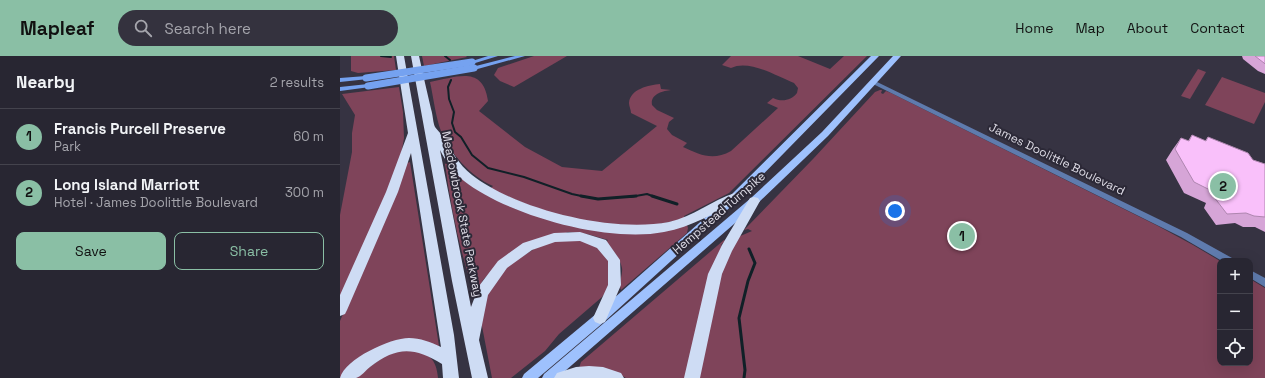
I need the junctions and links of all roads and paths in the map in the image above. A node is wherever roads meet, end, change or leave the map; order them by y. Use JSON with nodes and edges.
{"nodes":[{"id":1,"x":400,"y":56,"type":"edge"},
{"id":2,"x":415,"y":56,"type":"edge"},
{"id":3,"x":495,"y":56,"type":"edge"},
{"id":4,"x":875,"y":56,"type":"edge"},
{"id":5,"x":896,"y":56,"type":"edge"},
{"id":6,"x":520,"y":57,"type":"edge"},
{"id":7,"x":473,"y":65,"type":"junction"},
{"id":8,"x":340,"y":80,"type":"edge"},
{"id":9,"x":873,"y":82,"type":"junction"},
{"id":10,"x":340,"y":89,"type":"edge"},
{"id":11,"x":430,"y":128,"type":"junction"},
{"id":12,"x":413,"y":134,"type":"junction"},
{"id":13,"x":735,"y":197,"type":"junction"},
{"id":14,"x":754,"y":201,"type":"junction"},
{"id":15,"x":1224,"y":258,"type":"edge"},
{"id":16,"x":1253,"y":276,"type":"edge"},
{"id":17,"x":1265,"y":283,"type":"edge"},
{"id":18,"x":340,"y":310,"type":"edge"},
{"id":19,"x":600,"y":318,"type":"junction"},
{"id":20,"x":472,"y":342,"type":"junction"},
{"id":21,"x":449,"y":360,"type":"junction"},
{"id":22,"x":347,"y":378,"type":"edge"},
{"id":23,"x":451,"y":378,"type":"edge"},
{"id":24,"x":480,"y":378,"type":"edge"},
{"id":25,"x":528,"y":378,"type":"edge"},
{"id":26,"x":548,"y":378,"type":"edge"},
{"id":27,"x":562,"y":378,"type":"edge"},
{"id":28,"x":616,"y":378,"type":"edge"},
{"id":29,"x":692,"y":378,"type":"edge"}],
"edges":[{"from":1,"to":12,"type":"highway"},
{"from":2,"to":11,"type":"highway","name":"Meadowbrook State Parkway"},
{"from":3,"to":7,"type":"main road"},
{"from":4,"to":13,"type":"main road","name":"Hempstead Turnpike"},
{"from":5,"to":9,"type":"main road","name":"Hempstead Turnpike"},
{"from":6,"to":7,"type":"main road"},
{"from":7,"to":8,"type":"main road","bridge":true},
{"from":7,"to":10,"type":"main road","bridge":true},
{"from":9,"to":14,"type":"main road","name":"Hempstead Turnpike"},
{"from":9,"to":15,"type":"street","name":"James Doolittle Boulevard"},
{"from":11,"to":13,"type":"highway"},
{"from":11,"to":20,"type":"highway","name":"Meadowbrook State Parkway"},
{"from":12,"to":18,"type":"highway"},
{"from":12,"to":21,"type":"highway"},
{"from":13,"to":19,"type":"main road","name":"Hempstead Turnpike"},
{"from":14,"to":26,"type":"main road","name":"Hempstead Turnpike"},
{"from":14,"to":29,"type":"highway"},
{"from":16,"to":17,"type":"street"},
{"from":19,"to":20,"type":"highway"},
{"from":19,"to":25,"type":"main road","name":"Hempstead Turnpike"},
{"from":20,"to":24,"type":"highway","name":"Meadowbrook State Parkway"},
{"from":21,"to":22,"type":"highway"},
{"from":21,"to":23,"type":"highway"},
{"from":27,"to":28,"type":"highway"}]}
